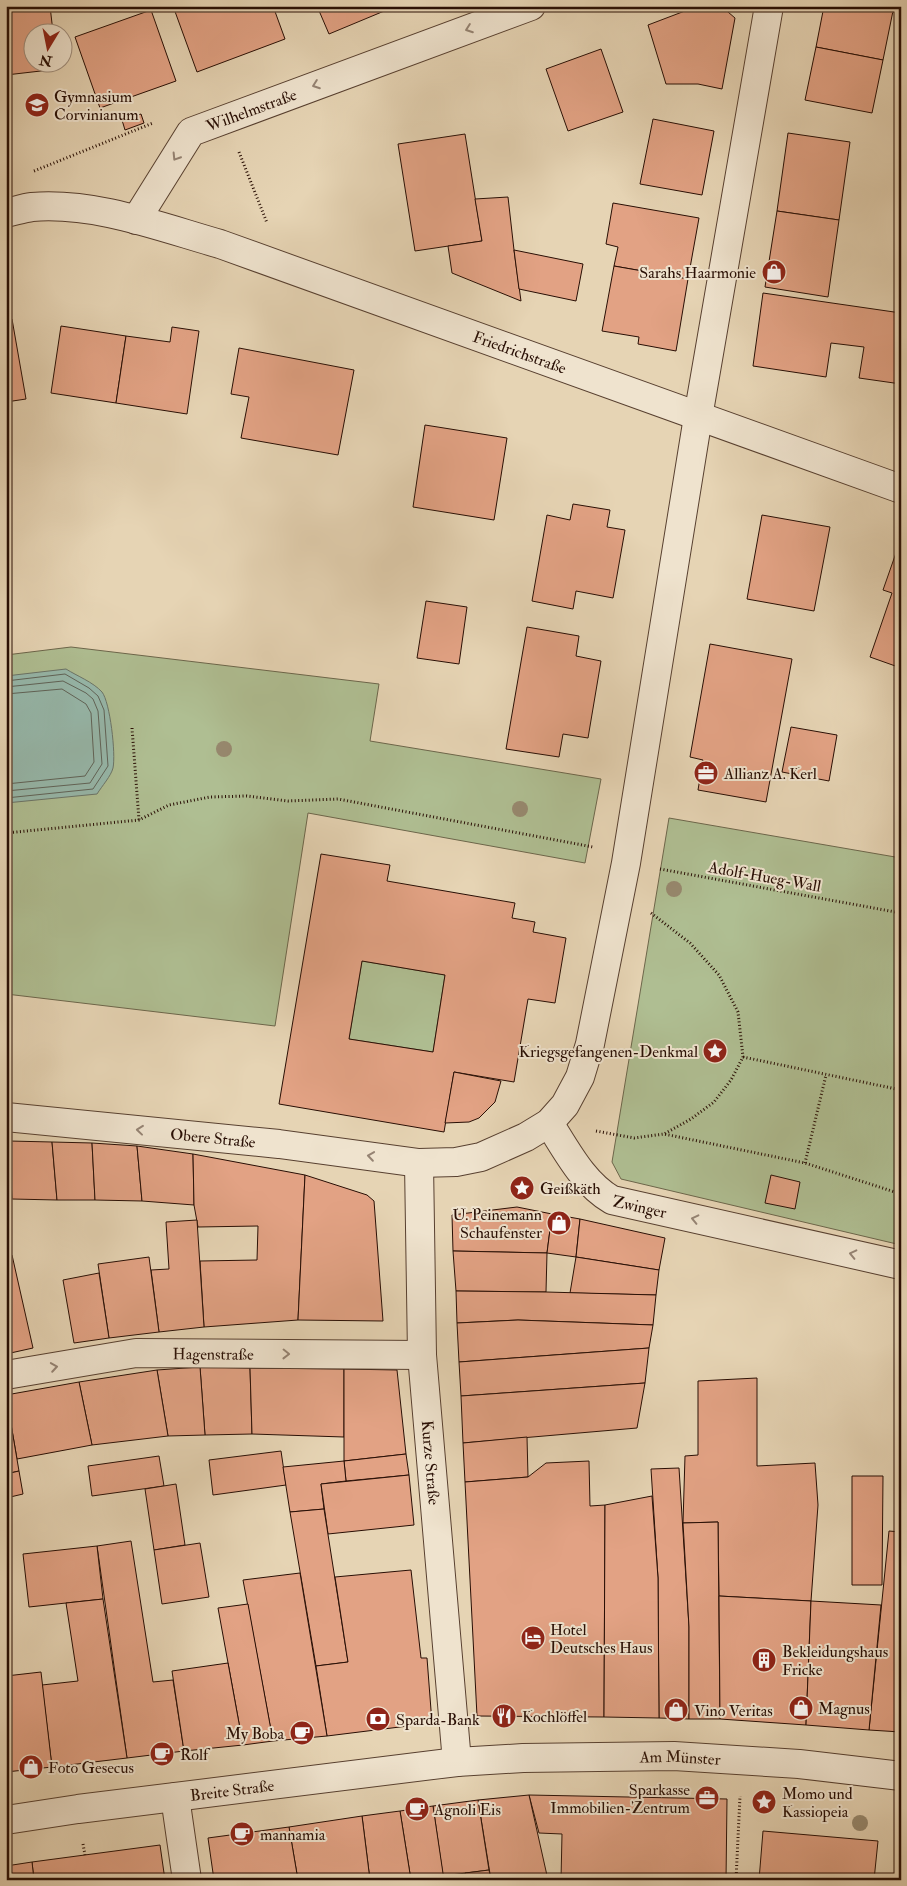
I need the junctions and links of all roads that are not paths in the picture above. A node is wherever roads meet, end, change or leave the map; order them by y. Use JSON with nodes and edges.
{"nodes":[{"id":1,"x":531,"y":6,"type":"edge"},
{"id":2,"x":769,"y":6,"type":"edge"},
{"id":3,"x":18,"y":210,"type":"edge"},
{"id":4,"x":136,"y":220,"type":"junction"},
{"id":5,"x":698,"y":418,"type":"junction"},
{"id":6,"x":901,"y":489,"type":"edge"},
{"id":7,"x":6,"y":1117,"type":"edge"},
{"id":8,"x":549,"y":1123,"type":"junction"},
{"id":9,"x":419,"y":1163,"type":"junction"},
{"id":10,"x":901,"y":1265,"type":"edge"},
{"id":11,"x":422,"y":1355,"type":"junction"},
{"id":12,"x":6,"y":1375,"type":"edge"},
{"id":13,"x":457,"y":1762,"type":"junction"},
{"id":14,"x":901,"y":1776,"type":"edge"},
{"id":15,"x":175,"y":1797,"type":"junction"},
{"id":16,"x":6,"y":1820,"type":"edge"},
{"id":17,"x":187,"y":1880,"type":"edge"}],
"edges":[{"from":1,"to":4,"type":"street","name":"Wilhelmstraße","one_way":true},
{"from":2,"to":5,"type":"street"},
{"from":3,"to":4,"type":"street"},
{"from":4,"to":5,"type":"street","name":"Friedrichstraße"},
{"from":5,"to":6,"type":"street","name":"Friedrichstraße"},
{"from":5,"to":8,"type":"street"},
{"from":9,"to":7,"type":"street","name":"Obere Straße","one_way":true},
{"from":8,"to":9,"type":"street"},
{"from":10,"to":8,"type":"street","name":"Zwinger","one_way":true},
{"from":9,"to":11,"type":"street","name":"Kurze Straße"},
{"from":12,"to":11,"type":"street","name":"Hagenstraße","one_way":true},
{"from":11,"to":13,"type":"street","name":"Kurze Straße"},
{"from":13,"to":14,"type":"street","name":"Am Münster"},
{"from":13,"to":15,"type":"street","name":"Breite Straße"},
{"from":15,"to":16,"type":"street","name":"Breite Straße"},
{"from":15,"to":17,"type":"street"}]}
